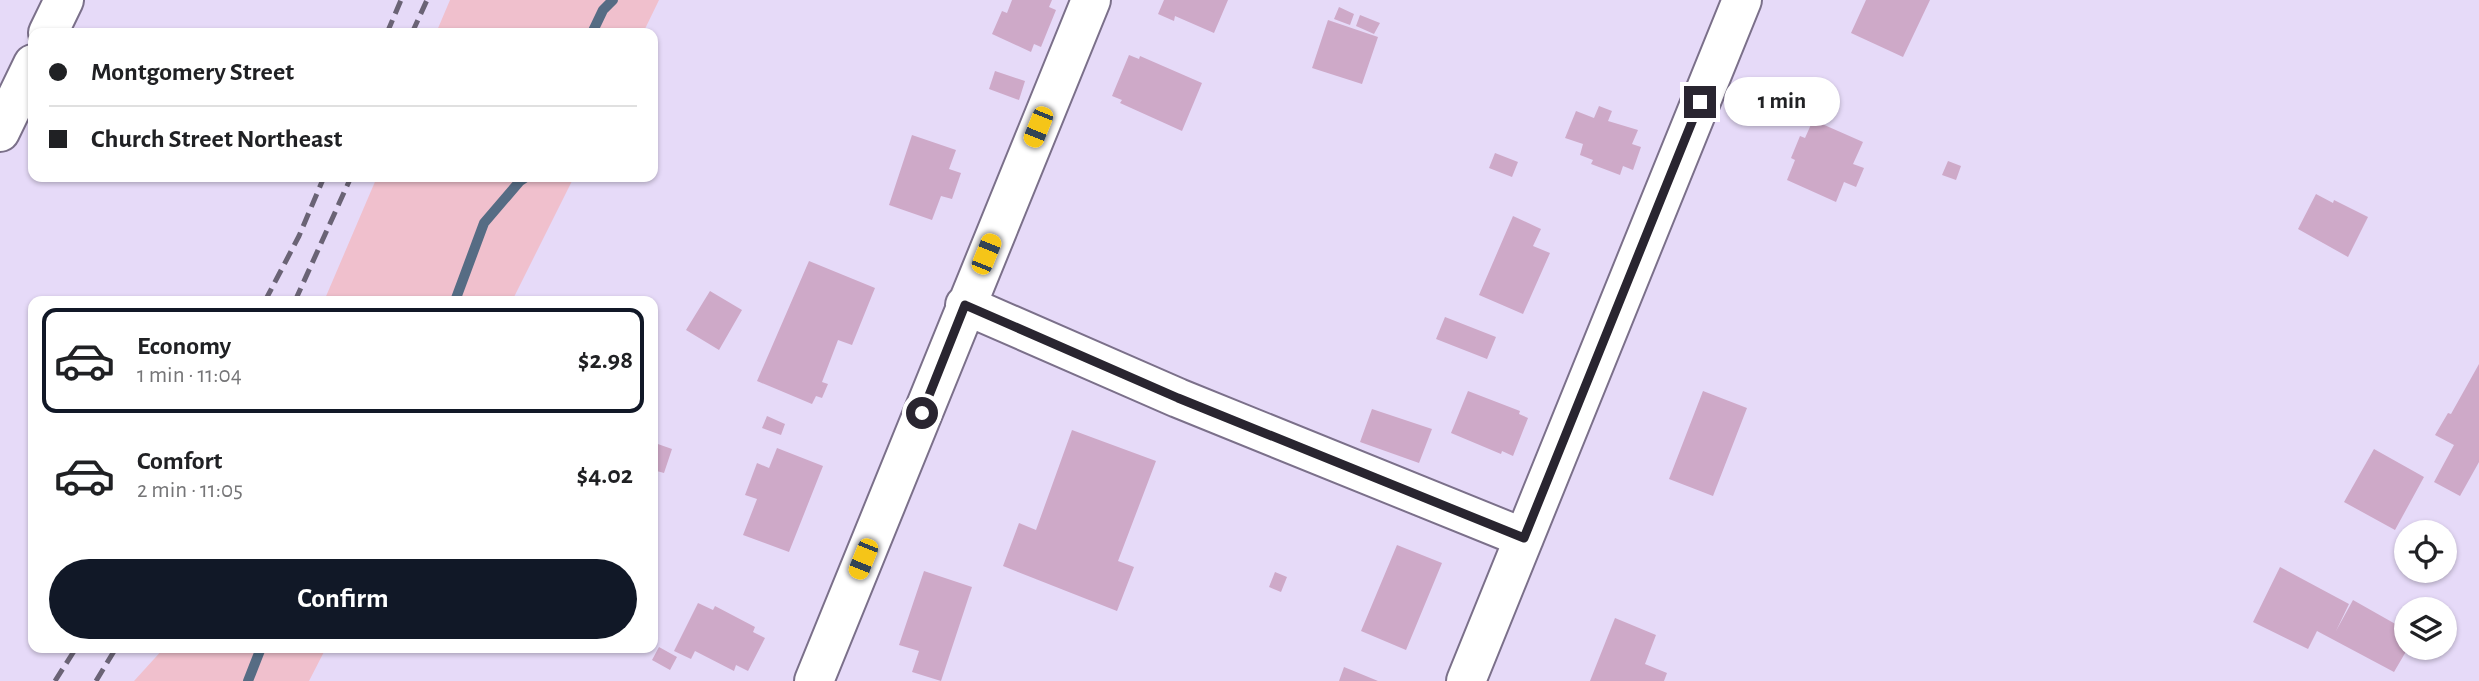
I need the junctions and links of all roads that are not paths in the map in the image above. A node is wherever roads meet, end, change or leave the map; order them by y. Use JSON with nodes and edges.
{"nodes":[{"id":1,"x":64,"y":0,"type":"edge"},
{"id":2,"x":1091,"y":0,"type":"edge"},
{"id":3,"x":1742,"y":0,"type":"edge"},
{"id":4,"x":50,"y":28,"type":"edge"},
{"id":5,"x":28,"y":74,"type":"edge"},
{"id":6,"x":0,"y":132,"type":"edge"},
{"id":7,"x":965,"y":305,"type":"junction"},
{"id":8,"x":1524,"y":538,"type":"junction"},
{"id":9,"x":814,"y":681,"type":"edge"},
{"id":10,"x":1466,"y":681,"type":"edge"}],
"edges":[{"from":1,"to":4,"type":"street"},
{"from":2,"to":7,"type":"street"},
{"from":3,"to":8,"type":"street"},
{"from":5,"to":6,"type":"street"},
{"from":7,"to":8,"type":"street"},
{"from":7,"to":9,"type":"street"},
{"from":8,"to":10,"type":"street"}]}
